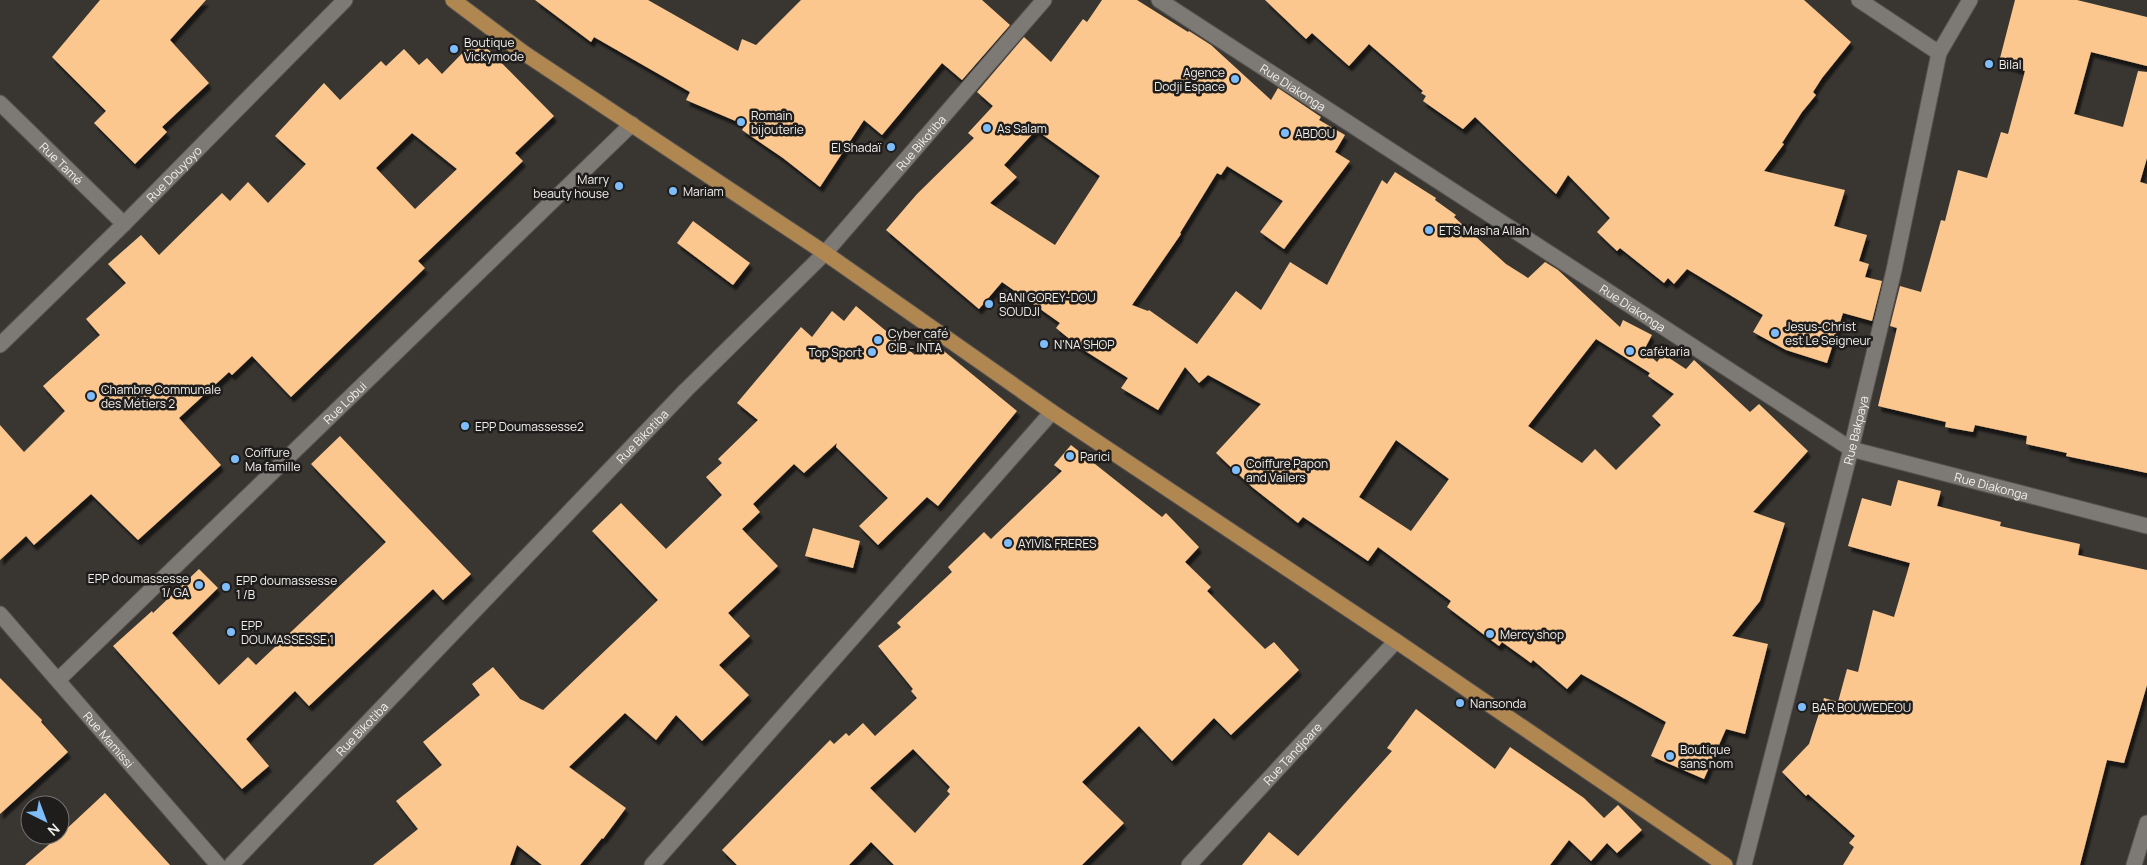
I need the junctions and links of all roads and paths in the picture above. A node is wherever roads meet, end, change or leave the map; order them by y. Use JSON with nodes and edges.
{"nodes":[{"id":1,"x":345,"y":0,"type":"edge"},
{"id":2,"x":453,"y":0,"type":"edge"},
{"id":3,"x":1044,"y":0,"type":"edge"},
{"id":4,"x":1159,"y":0,"type":"edge"},
{"id":5,"x":1859,"y":0,"type":"edge"},
{"id":6,"x":1970,"y":0,"type":"edge"},
{"id":7,"x":1939,"y":53,"type":"junction"},
{"id":8,"x":0,"y":103,"type":"edge"},
{"id":9,"x":632,"y":124,"type":"junction"},
{"id":10,"x":124,"y":224,"type":"junction"},
{"id":11,"x":824,"y":252,"type":"junction"},
{"id":12,"x":0,"y":345,"type":"edge"},
{"id":13,"x":1052,"y":412,"type":"junction"},
{"id":14,"x":1851,"y":449,"type":"junction"},
{"id":15,"x":2147,"y":526,"type":"edge"},
{"id":16,"x":0,"y":614,"type":"edge"},
{"id":17,"x":1396,"y":642,"type":"junction"},
{"id":18,"x":58,"y":680,"type":"junction"},
{"id":19,"x":2147,"y":823,"type":"edge"},
{"id":20,"x":218,"y":865,"type":"edge"},
{"id":21,"x":231,"y":865,"type":"edge"},
{"id":22,"x":652,"y":865,"type":"edge"},
{"id":23,"x":1189,"y":865,"type":"edge"},
{"id":24,"x":1725,"y":865,"type":"edge"},
{"id":25,"x":1744,"y":865,"type":"edge"},
{"id":26,"x":2134,"y":865,"type":"edge"}],
"edges":[{"from":1,"to":10,"type":"street","name":"Rue Douyoyo"},
{"from":2,"to":9,"type":"main road"},
{"from":3,"to":11,"type":"street","name":"Rue Bikotiba"},
{"from":4,"to":14,"type":"street","name":"Rue Diakonga"},
{"from":5,"to":7,"type":"street"},
{"from":6,"to":7,"type":"street","name":"Rue Bakpaya"},
{"from":7,"to":14,"type":"street","name":"Rue Bakpaya"},
{"from":8,"to":10,"type":"street","name":"Rue Tamé"},
{"from":9,"to":11,"type":"main road"},
{"from":9,"to":18,"type":"street","name":"Rue Lobui"},
{"from":10,"to":12,"type":"street","name":"Rue Douyoyo"},
{"from":11,"to":13,"type":"main road"},
{"from":11,"to":21,"type":"street","name":"Rue Bikotiba"},
{"from":13,"to":17,"type":"main road"},
{"from":13,"to":22,"type":"street"},
{"from":14,"to":15,"type":"street","name":"Rue Diakonga"},
{"from":14,"to":25,"type":"street","name":"Rue Bakpaya"},
{"from":16,"to":18,"type":"street","name":"Rue Mamissi"},
{"from":17,"to":23,"type":"street","name":"Rue Tandjoare"},
{"from":17,"to":24,"type":"main road"},
{"from":18,"to":20,"type":"street","name":"Rue Mamissi"},
{"from":19,"to":26,"type":"street"}]}
